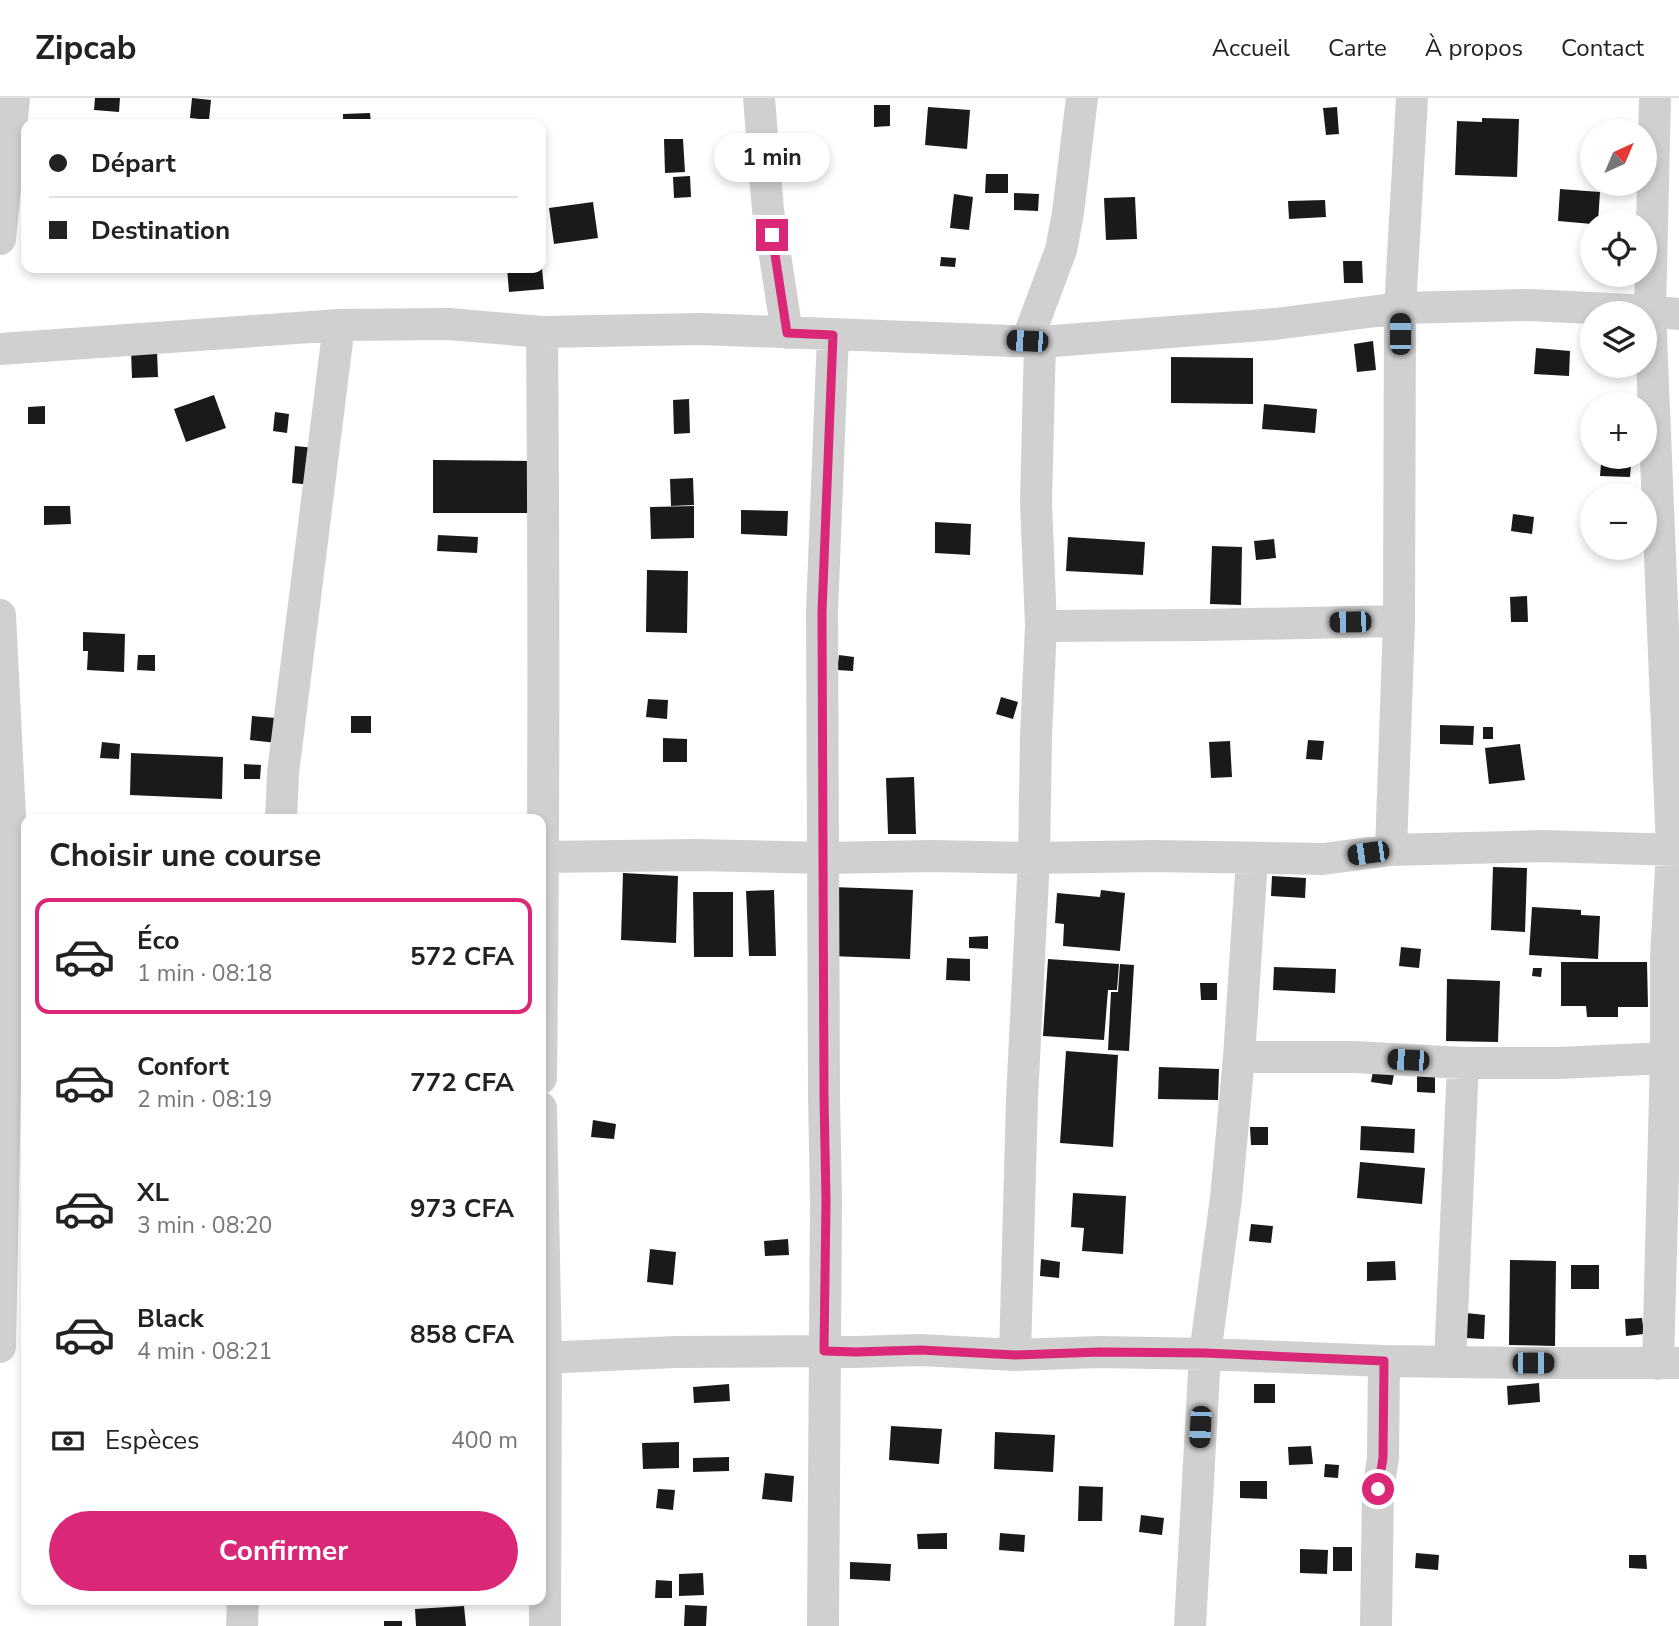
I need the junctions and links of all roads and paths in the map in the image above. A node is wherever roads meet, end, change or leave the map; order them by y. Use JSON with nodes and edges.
{"nodes":[{"id":1,"x":14,"y":98,"type":"edge"},
{"id":2,"x":759,"y":98,"type":"edge"},
{"id":3,"x":1082,"y":98,"type":"edge"},
{"id":4,"x":1412,"y":98,"type":"edge"},
{"id":5,"x":1655,"y":98,"type":"edge"},
{"id":6,"x":0,"y":239,"type":"edge"},
{"id":7,"x":1400,"y":308,"type":"junction"},
{"id":8,"x":1665,"y":312,"type":"edge"},
{"id":9,"x":339,"y":325,"type":"junction"},
{"id":10,"x":542,"y":332,"type":"junction"},
{"id":11,"x":787,"y":333,"type":"junction"},
{"id":12,"x":833,"y":335,"type":"junction"},
{"id":13,"x":1033,"y":341,"type":"junction"},
{"id":14,"x":0,"y":349,"type":"edge"},
{"id":15,"x":0,"y":615,"type":"edge"},
{"id":16,"x":1399,"y":621,"type":"junction"},
{"id":17,"x":1041,"y":626,"type":"junction"},
{"id":18,"x":281,"y":814,"type":"edge"},
{"id":19,"x":542,"y":814,"type":"edge"},
{"id":20,"x":19,"y":818,"type":"edge"},
{"id":21,"x":1391,"y":849,"type":"junction"},
{"id":22,"x":1676,"y":850,"type":"edge"},
{"id":23,"x":546,"y":857,"type":"edge"},
{"id":24,"x":824,"y":858,"type":"junction"},
{"id":25,"x":1034,"y":858,"type":"junction"},
{"id":26,"x":1252,"y":859,"type":"junction"},
{"id":27,"x":1239,"y":1057,"type":"junction"},
{"id":28,"x":1666,"y":1058,"type":"junction"},
{"id":29,"x":1463,"y":1063,"type":"junction"},
{"id":30,"x":0,"y":1348,"type":"edge"},
{"id":31,"x":21,"y":1350,"type":"edge"},
{"id":32,"x":824,"y":1351,"type":"junction"},
{"id":33,"x":1205,"y":1353,"type":"junction"},
{"id":34,"x":1015,"y":1355,"type":"junction"},
{"id":35,"x":546,"y":1358,"type":"edge"},
{"id":36,"x":1384,"y":1361,"type":"junction"},
{"id":37,"x":1450,"y":1362,"type":"junction"},
{"id":38,"x":1669,"y":1364,"type":"edge"},
{"id":39,"x":243,"y":1605,"type":"edge"},
{"id":40,"x":544,"y":1605,"type":"edge"},
{"id":41,"x":242,"y":1626,"type":"edge"},
{"id":42,"x":544,"y":1626,"type":"edge"},
{"id":43,"x":823,"y":1626,"type":"edge"},
{"id":44,"x":1190,"y":1626,"type":"edge"},
{"id":45,"x":1376,"y":1626,"type":"edge"}],
"edges":[{"from":1,"to":6,"type":"street"},
{"from":2,"to":11,"type":"street"},
{"from":3,"to":13,"type":"street"},
{"from":4,"to":7,"type":"street"},
{"from":5,"to":8,"type":"street"},
{"from":7,"to":8,"type":"street"},
{"from":7,"to":13,"type":"street"},
{"from":7,"to":16,"type":"street"},
{"from":8,"to":22,"type":"street"},
{"from":9,"to":10,"type":"street"},
{"from":9,"to":14,"type":"street"},
{"from":9,"to":18,"type":"street"},
{"from":10,"to":11,"type":"street"},
{"from":10,"to":19,"type":"street"},
{"from":11,"to":12,"type":"street"},
{"from":12,"to":13,"type":"street"},
{"from":12,"to":24,"type":"street"},
{"from":13,"to":17,"type":"street"},
{"from":15,"to":20,"type":"street"},
{"from":16,"to":17,"type":"street"},
{"from":16,"to":21,"type":"street"},
{"from":17,"to":25,"type":"street"},
{"from":20,"to":30,"type":"street"},
{"from":21,"to":22,"type":"street"},
{"from":21,"to":26,"type":"street"},
{"from":22,"to":28,"type":"street"},
{"from":23,"to":24,"type":"street"},
{"from":24,"to":25,"type":"street"},
{"from":24,"to":32,"type":"street"},
{"from":25,"to":26,"type":"street"},
{"from":25,"to":34,"type":"street"},
{"from":26,"to":27,"type":"street"},
{"from":27,"to":29,"type":"street"},
{"from":27,"to":33,"type":"street"},
{"from":28,"to":29,"type":"street"},
{"from":28,"to":38,"type":"street"},
{"from":29,"to":37,"type":"street"},
{"from":30,"to":31,"type":"street"},
{"from":32,"to":34,"type":"street"},
{"from":32,"to":35,"type":"street"},
{"from":32,"to":43,"type":"street"},
{"from":33,"to":34,"type":"street"},
{"from":33,"to":36,"type":"street"},
{"from":33,"to":44,"type":"street"},
{"from":36,"to":37,"type":"street"},
{"from":36,"to":45,"type":"street"},
{"from":37,"to":38,"type":"street"},
{"from":39,"to":41,"type":"street"},
{"from":40,"to":42,"type":"street"}]}
